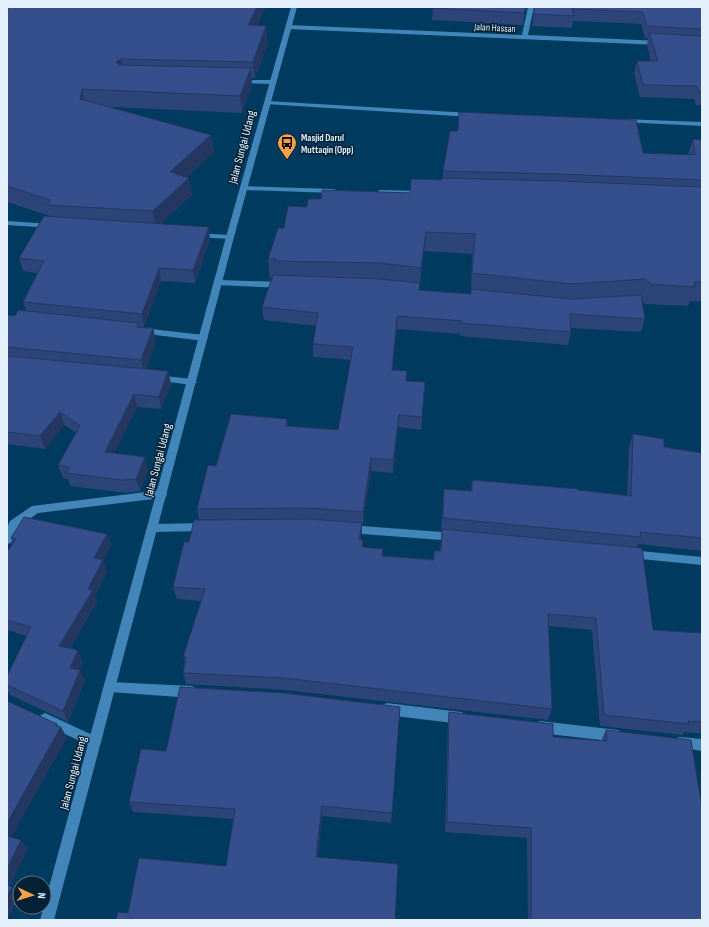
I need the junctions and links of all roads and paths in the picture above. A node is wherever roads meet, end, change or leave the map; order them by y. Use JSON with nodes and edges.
{"nodes":[{"id":1,"x":294,"y":7,"type":"edge"},
{"id":2,"x":531,"y":7,"type":"edge"},
{"id":3,"x":288,"y":27,"type":"junction"},
{"id":4,"x":524,"y":38,"type":"junction"},
{"id":5,"x":663,"y":43,"type":"edge"},
{"id":6,"x":234,"y":81,"type":"edge"},
{"id":7,"x":273,"y":82,"type":"junction"},
{"id":8,"x":267,"y":103,"type":"junction"},
{"id":9,"x":479,"y":115,"type":"edge"},
{"id":10,"x":615,"y":120,"type":"edge"},
{"id":11,"x":702,"y":124,"type":"edge"},
{"id":12,"x":244,"y":188,"type":"junction"},
{"id":13,"x":344,"y":191,"type":"edge"},
{"id":14,"x":375,"y":192,"type":"edge"},
{"id":15,"x":430,"y":194,"type":"edge"},
{"id":16,"x":7,"y":222,"type":"edge"},
{"id":17,"x":62,"y":226,"type":"edge"},
{"id":18,"x":190,"y":235,"type":"edge"},
{"id":19,"x":230,"y":237,"type":"junction"},
{"id":20,"x":219,"y":283,"type":"junction"},
{"id":21,"x":295,"y":285,"type":"edge"},
{"id":22,"x":133,"y":330,"type":"edge"},
{"id":23,"x":204,"y":338,"type":"junction"},
{"id":24,"x":146,"y":377,"type":"edge"},
{"id":25,"x":192,"y":382,"type":"junction"},
{"id":26,"x":162,"y":494,"type":"junction"},
{"id":27,"x":216,"y":527,"type":"edge"},
{"id":28,"x":153,"y":528,"type":"junction"},
{"id":29,"x":341,"y":529,"type":"edge"},
{"id":30,"x":465,"y":538,"type":"edge"},
{"id":31,"x":7,"y":540,"type":"edge"},
{"id":32,"x":623,"y":553,"type":"edge"},
{"id":33,"x":702,"y":561,"type":"edge"},
{"id":34,"x":110,"y":687,"type":"junction"},
{"id":35,"x":206,"y":692,"type":"edge"},
{"id":36,"x":371,"y":707,"type":"edge"},
{"id":37,"x":34,"y":714,"type":"edge"},
{"id":38,"x":474,"y":719,"type":"edge"},
{"id":39,"x":529,"y":726,"type":"edge"},
{"id":40,"x":631,"y":738,"type":"edge"},
{"id":41,"x":95,"y":742,"type":"junction"},
{"id":42,"x":670,"y":742,"type":"edge"},
{"id":43,"x":702,"y":745,"type":"edge"},
{"id":44,"x":47,"y":920,"type":"edge"}],
"edges":[{"from":1,"to":3,"type":"street","name":"Jalan Sungai Udang"},
{"from":2,"to":4,"type":"street"},
{"from":3,"to":4,"type":"street","name":"Jalan Hassan"},
{"from":3,"to":7,"type":"street","name":"Jalan Sungai Udang"},
{"from":4,"to":5,"type":"street","name":"Jalan Hassan"},
{"from":6,"to":7,"type":"street"},
{"from":7,"to":8,"type":"street","name":"Jalan Sungai Udang"},
{"from":8,"to":9,"type":"street"},
{"from":8,"to":12,"type":"street","name":"Jalan Sungai Udang"},
{"from":10,"to":11,"type":"street"},
{"from":12,"to":13,"type":"street"},
{"from":12,"to":19,"type":"street","name":"Jalan Sungai Udang"},
{"from":14,"to":15,"type":"street"},
{"from":16,"to":17,"type":"street"},
{"from":18,"to":19,"type":"street"},
{"from":19,"to":20,"type":"street","name":"Jalan Sungai Udang"},
{"from":20,"to":21,"type":"street"},
{"from":20,"to":23,"type":"street","name":"Jalan Sungai Udang"},
{"from":22,"to":23,"type":"street"},
{"from":23,"to":25,"type":"street","name":"Jalan Sungai Udang"},
{"from":24,"to":25,"type":"street"},
{"from":25,"to":26,"type":"street","name":"Jalan Sungai Udang"},
{"from":26,"to":28,"type":"street","name":"Jalan Sungai Udang"},
{"from":26,"to":31,"type":"street"},
{"from":27,"to":28,"type":"street"},
{"from":28,"to":34,"type":"street","name":"Jalan Sungai Udang"},
{"from":29,"to":30,"type":"street"},
{"from":32,"to":33,"type":"street"},
{"from":34,"to":35,"type":"street"},
{"from":34,"to":41,"type":"street","name":"Jalan Sungai Udang"},
{"from":36,"to":38,"type":"street"},
{"from":37,"to":41,"type":"street"},
{"from":39,"to":40,"type":"street"},
{"from":41,"to":44,"type":"street","name":"Jalan Sungai Udang"},
{"from":42,"to":43,"type":"street"}]}
